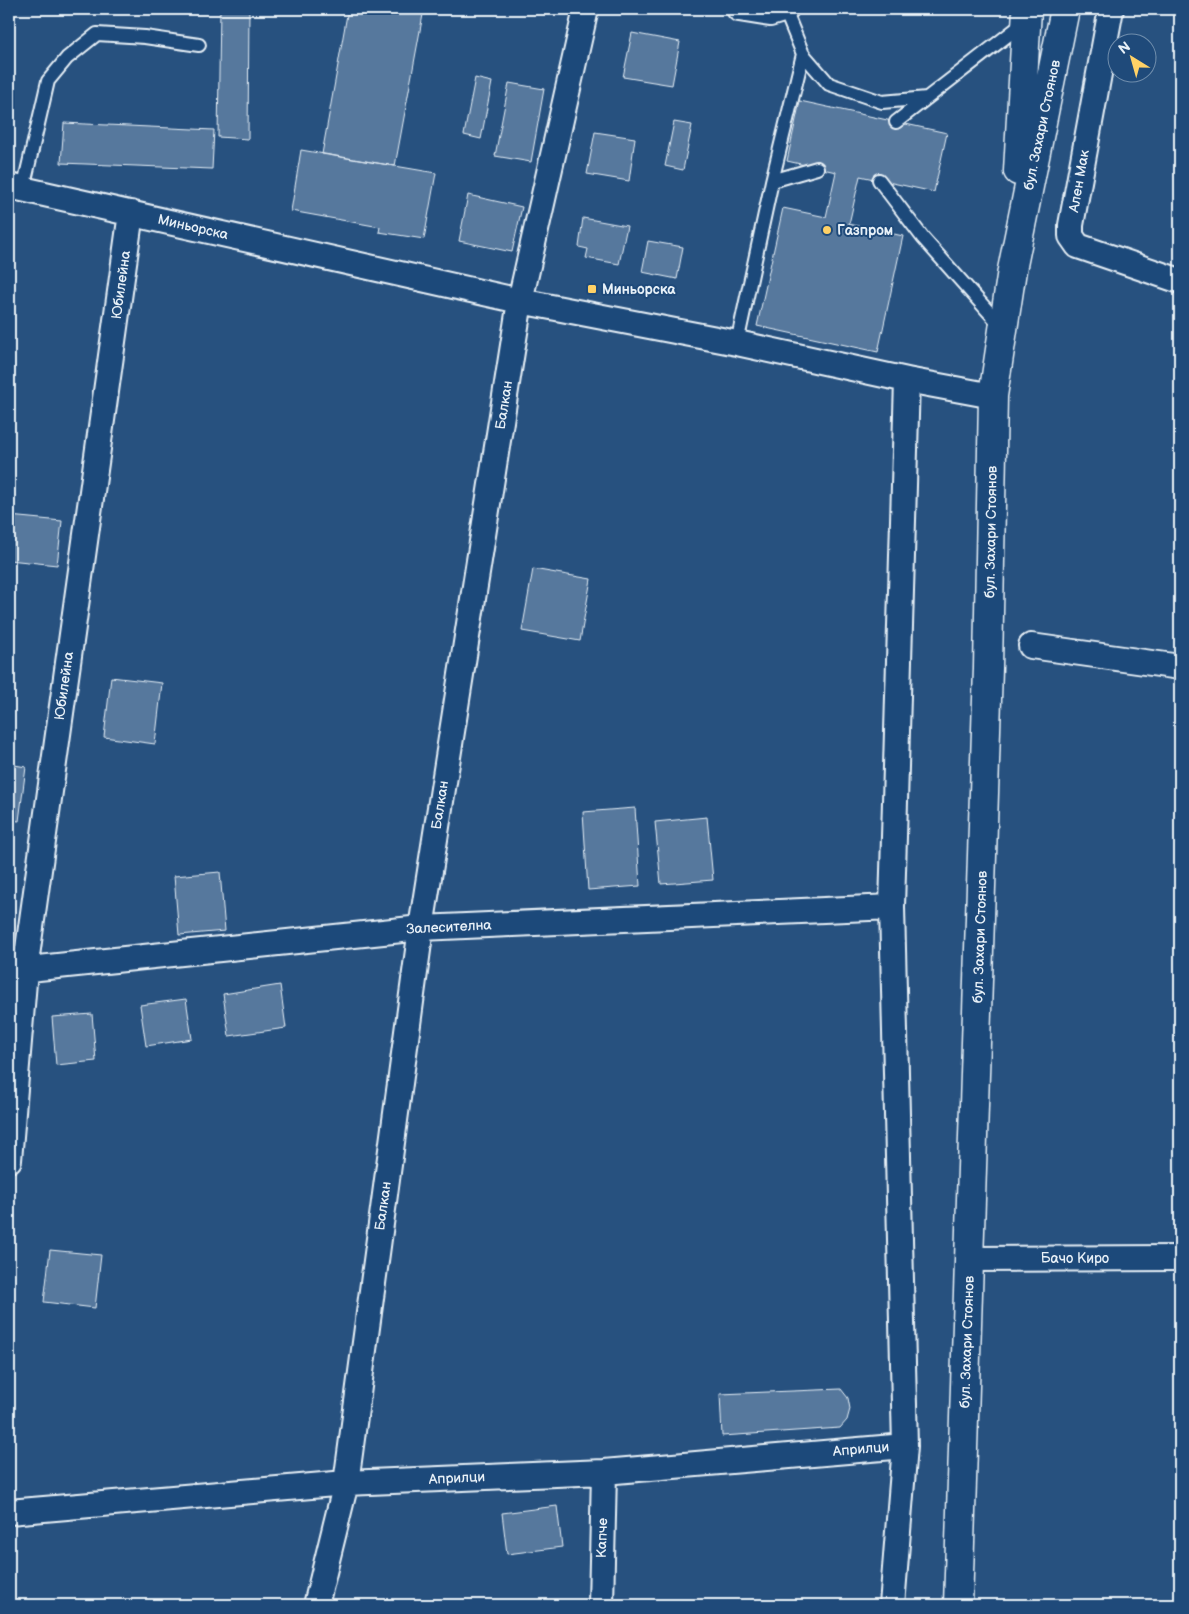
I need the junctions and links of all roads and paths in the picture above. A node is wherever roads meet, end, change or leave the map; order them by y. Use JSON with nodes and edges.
{"nodes":[{"id":1,"x":586,"y":9,"type":"edge"},
{"id":2,"x":739,"y":9,"type":"edge"},
{"id":3,"x":785,"y":9,"type":"edge"},
{"id":4,"x":1066,"y":9,"type":"edge"},
{"id":5,"x":1111,"y":9,"type":"edge"},
{"id":6,"x":1027,"y":15,"type":"edge"},
{"id":7,"x":199,"y":45,"type":"dead end"},
{"id":8,"x":803,"y":54,"type":"junction"},
{"id":9,"x":927,"y":98,"type":"junction"},
{"id":10,"x":896,"y":122,"type":"dead end"},
{"id":11,"x":817,"y":168,"type":"dead end"},
{"id":12,"x":879,"y":180,"type":"dead end"},
{"id":13,"x":772,"y":181,"type":"junction"},
{"id":14,"x":16,"y":188,"type":"edge"},
{"id":15,"x":131,"y":213,"type":"junction"},
{"id":16,"x":1012,"y":270,"type":"junction"},
{"id":17,"x":1180,"y":281,"type":"edge"},
{"id":18,"x":520,"y":301,"type":"junction"},
{"id":19,"x":1004,"y":328,"type":"junction"},
{"id":20,"x":737,"y":342,"type":"junction"},
{"id":21,"x":907,"y":380,"type":"junction"},
{"id":22,"x":993,"y":396,"type":"junction"},
{"id":23,"x":1031,"y":646,"type":"dead end"},
{"id":24,"x":1180,"y":667,"type":"edge"},
{"id":25,"x":892,"y":907,"type":"junction"},
{"id":26,"x":421,"y":928,"type":"junction"},
{"id":27,"x":17,"y":971,"type":"edge"},
{"id":28,"x":9,"y":1160,"type":"edge"},
{"id":29,"x":1180,"y":1258,"type":"edge"},
{"id":30,"x":970,"y":1259,"type":"junction"},
{"id":31,"x":905,"y":1446,"type":"junction"},
{"id":32,"x":604,"y":1472,"type":"junction"},
{"id":33,"x":346,"y":1483,"type":"junction"},
{"id":34,"x":9,"y":1512,"type":"edge"},
{"id":35,"x":316,"y":1605,"type":"edge"},
{"id":36,"x":601,"y":1605,"type":"edge"},
{"id":37,"x":892,"y":1605,"type":"edge"},
{"id":38,"x":958,"y":1605,"type":"edge"}],
"edges":[{"from":1,"to":18,"type":"street","name":"Балкан"},
{"from":2,"to":3,"type":"street"},
{"from":3,"to":8,"type":"lane"},
{"from":4,"to":16,"type":"main road","name":"бул. Захари Стоянов"},
{"from":5,"to":17,"type":"street","name":"Ален Мак"},
{"from":6,"to":9,"type":"lane"},
{"from":6,"to":16,"type":"main road","name":"бул. Захари Стоянов"},
{"from":7,"to":14,"type":"lane"},
{"from":8,"to":9,"type":"lane"},
{"from":8,"to":13,"type":"lane"},
{"from":9,"to":10,"type":"lane"},
{"from":11,"to":13,"type":"lane"},
{"from":12,"to":19,"type":"lane"},
{"from":13,"to":20,"type":"lane"},
{"from":14,"to":15,"type":"street","name":"Миньорска"},
{"from":15,"to":18,"type":"street","name":"Миньорска"},
{"from":15,"to":27,"type":"street","name":"Юбилейна"},
{"from":16,"to":19,"type":"main road","name":"бул. Захари Стоянов"},
{"from":18,"to":20,"type":"street","name":"Миньорска"},
{"from":18,"to":26,"type":"street","name":"Балкан"},
{"from":19,"to":22,"type":"main road","name":"бул. Захари Стоянов"},
{"from":20,"to":21,"type":"street","name":"Миньорска"},
{"from":21,"to":22,"type":"street","name":"Миньорска"},
{"from":21,"to":25,"type":"street"},
{"from":22,"to":30,"type":"main road","name":"бул. Захари Стоянов"},
{"from":23,"to":24,"type":"street"},
{"from":25,"to":26,"type":"street","name":"Залесителна"},
{"from":25,"to":31,"type":"street"},
{"from":26,"to":27,"type":"street","name":"Залесителна"},
{"from":26,"to":33,"type":"street","name":"Балкан"},
{"from":27,"to":28,"type":"street","name":"Юбилейна"},
{"from":29,"to":30,"type":"street","name":"Бачо Киро"},
{"from":30,"to":38,"type":"main road","name":"бул. Захари Стоянов"},
{"from":31,"to":32,"type":"street","name":"Априлци"},
{"from":31,"to":37,"type":"street"},
{"from":32,"to":33,"type":"street","name":"Априлци"},
{"from":32,"to":36,"type":"street","name":"Капче"},
{"from":33,"to":34,"type":"street","name":"Априлци"},
{"from":33,"to":35,"type":"street","name":"Балкан"}]}
